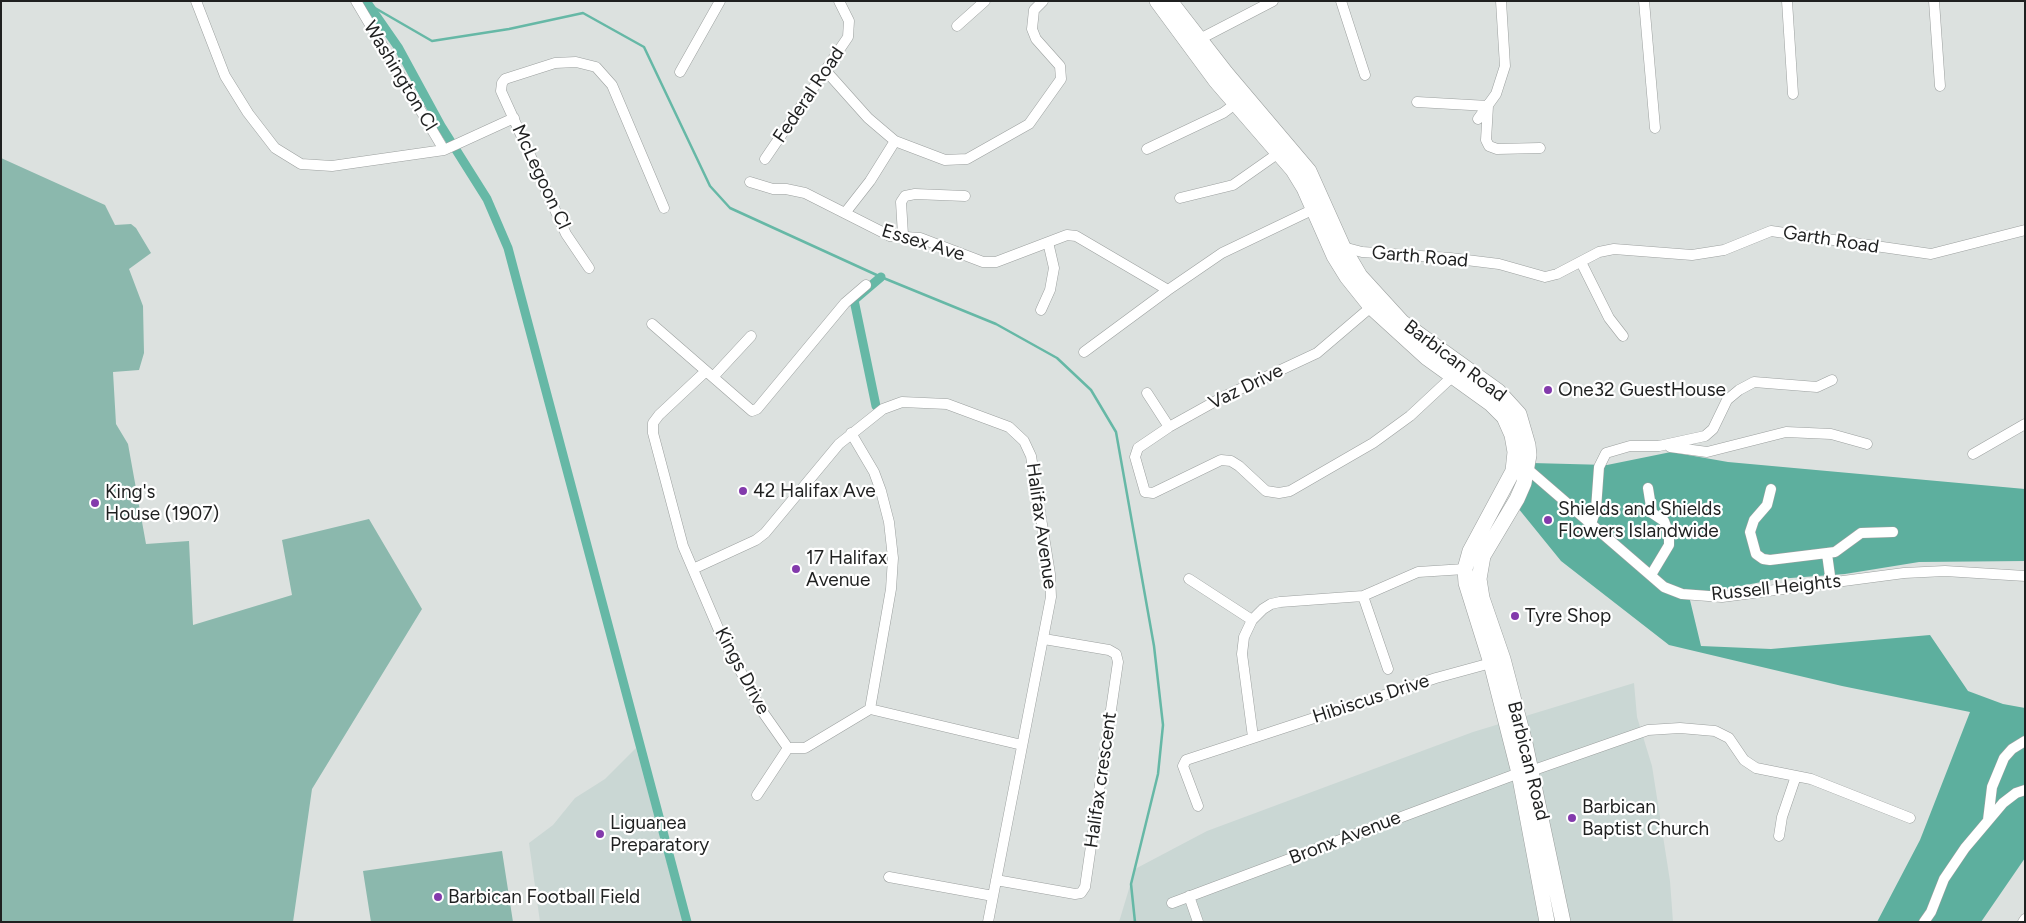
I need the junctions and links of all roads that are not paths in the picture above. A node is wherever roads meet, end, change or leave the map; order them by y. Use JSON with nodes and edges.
{"nodes":[{"id":1,"x":196,"y":1,"type":"edge"},
{"id":2,"x":356,"y":1,"type":"edge"},
{"id":3,"x":720,"y":1,"type":"edge"},
{"id":4,"x":839,"y":1,"type":"edge"},
{"id":5,"x":985,"y":1,"type":"edge"},
{"id":6,"x":1043,"y":1,"type":"edge"},
{"id":7,"x":1157,"y":1,"type":"edge"},
{"id":8,"x":1170,"y":1,"type":"edge"},
{"id":9,"x":1273,"y":1,"type":"edge"},
{"id":10,"x":1341,"y":1,"type":"edge"},
{"id":11,"x":1501,"y":1,"type":"edge"},
{"id":12,"x":1644,"y":1,"type":"edge"},
{"id":13,"x":1787,"y":1,"type":"edge"},
{"id":14,"x":1934,"y":1,"type":"edge"},
{"id":15,"x":1261,"y":4,"type":"edge"},
{"id":16,"x":957,"y":26,"type":"dead end"},
{"id":17,"x":1193,"y":42,"type":"junction"},
{"id":18,"x":826,"y":71,"type":"junction"},
{"id":19,"x":680,"y":72,"type":"dead end"},
{"id":20,"x":1365,"y":75,"type":"dead end"},
{"id":21,"x":1940,"y":86,"type":"dead end"},
{"id":22,"x":1793,"y":94,"type":"dead end"},
{"id":23,"x":1417,"y":102,"type":"dead end"},
{"id":24,"x":1235,"y":104,"type":"junction"},
{"id":25,"x":1488,"y":106,"type":"junction"},
{"id":26,"x":514,"y":118,"type":"junction"},
{"id":27,"x":1478,"y":120,"type":"dead end"},
{"id":28,"x":1655,"y":128,"type":"dead end"},
{"id":29,"x":895,"y":141,"type":"junction"},
{"id":30,"x":1540,"y":148,"type":"dead end"},
{"id":31,"x":1147,"y":149,"type":"dead end"},
{"id":32,"x":444,"y":150,"type":"junction"},
{"id":33,"x":1280,"y":152,"type":"junction"},
{"id":34,"x":765,"y":159,"type":"dead end"},
{"id":35,"x":750,"y":182,"type":"dead end"},
{"id":36,"x":965,"y":196,"type":"dead end"},
{"id":37,"x":1180,"y":198,"type":"dead end"},
{"id":38,"x":664,"y":208,"type":"dead end"},
{"id":39,"x":1314,"y":209,"type":"junction"},
{"id":40,"x":845,"y":213,"type":"junction"},
{"id":41,"x":2025,"y":230,"type":"edge"},
{"id":42,"x":903,"y":236,"type":"junction"},
{"id":43,"x":1048,"y":242,"type":"junction"},
{"id":44,"x":1343,"y":248,"type":"junction"},
{"id":45,"x":1581,"y":262,"type":"junction"},
{"id":46,"x":589,"y":268,"type":"dead end"},
{"id":47,"x":866,"y":285,"type":"dead end"},
{"id":48,"x":1168,"y":290,"type":"junction"},
{"id":49,"x":1371,"y":307,"type":"junction"},
{"id":50,"x":1041,"y":310,"type":"dead end"},
{"id":51,"x":652,"y":324,"type":"dead end"},
{"id":52,"x":751,"y":336,"type":"dead end"},
{"id":53,"x":1623,"y":336,"type":"dead end"},
{"id":54,"x":1084,"y":352,"type":"dead end"},
{"id":55,"x":710,"y":374,"type":"junction"},
{"id":56,"x":1453,"y":376,"type":"junction"},
{"id":57,"x":1832,"y":380,"type":"dead end"},
{"id":58,"x":1147,"y":393,"type":"dead end"},
{"id":59,"x":2025,"y":424,"type":"edge"},
{"id":60,"x":1169,"y":427,"type":"junction"},
{"id":61,"x":851,"y":433,"type":"junction"},
{"id":62,"x":1867,"y":444,"type":"dead end"},
{"id":63,"x":1659,"y":446,"type":"junction"},
{"id":64,"x":1973,"y":454,"type":"dead end"},
{"id":65,"x":1521,"y":464,"type":"junction"},
{"id":66,"x":1648,"y":488,"type":"dead end"},
{"id":67,"x":1771,"y":489,"type":"dead end"},
{"id":68,"x":1591,"y":524,"type":"junction"},
{"id":69,"x":1893,"y":532,"type":"dead end"},
{"id":70,"x":1827,"y":554,"type":"junction"},
{"id":71,"x":693,"y":569,"type":"junction"},
{"id":72,"x":1465,"y":569,"type":"junction"},
{"id":73,"x":1651,"y":575,"type":"junction"},
{"id":74,"x":2025,"y":576,"type":"edge"},
{"id":75,"x":1189,"y":579,"type":"dead end"},
{"id":76,"x":1831,"y":583,"type":"junction"},
{"id":77,"x":1363,"y":596,"type":"junction"},
{"id":78,"x":1252,"y":620,"type":"junction"},
{"id":79,"x":1044,"y":639,"type":"junction"},
{"id":80,"x":1490,"y":663,"type":"junction"},
{"id":81,"x":1388,"y":669,"type":"dead end"},
{"id":82,"x":870,"y":708,"type":"junction"},
{"id":83,"x":1253,"y":737,"type":"junction"},
{"id":84,"x":2025,"y":741,"type":"edge"},
{"id":85,"x":1022,"y":745,"type":"junction"},
{"id":86,"x":788,"y":748,"type":"junction"},
{"id":87,"x":1525,"y":772,"type":"junction"},
{"id":88,"x":1796,"y":776,"type":"junction"},
{"id":89,"x":2025,"y":790,"type":"edge"},
{"id":90,"x":757,"y":795,"type":"dead end"},
{"id":91,"x":1198,"y":806,"type":"dead end"},
{"id":92,"x":1910,"y":818,"type":"dead end"},
{"id":93,"x":1988,"y":821,"type":"junction"},
{"id":94,"x":1779,"y":836,"type":"dead end"},
{"id":95,"x":888,"y":877,"type":"dead end"},
{"id":96,"x":996,"y":880,"type":"junction"},
{"id":97,"x":994,"y":896,"type":"junction"},
{"id":98,"x":1189,"y":896,"type":"junction"},
{"id":99,"x":1172,"y":903,"type":"dead end"},
{"id":100,"x":988,"y":922,"type":"edge"},
{"id":101,"x":1198,"y":922,"type":"edge"},
{"id":102,"x":1547,"y":922,"type":"edge"},
{"id":103,"x":1563,"y":922,"type":"edge"},
{"id":104,"x":1924,"y":922,"type":"edge"}],
"edges":[{"from":1,"to":32,"type":"street"},
{"from":2,"to":32,"type":"street","name":"Washington Cl"},
{"from":3,"to":19,"type":"street"},
{"from":4,"to":18,"type":"street","name":"Federal Road"},
{"from":5,"to":16,"type":"street"},
{"from":6,"to":29,"type":"street"},
{"from":7,"to":17,"type":"main road","name":"Barbican Road"},
{"from":8,"to":17,"type":"main road","name":"Barbican Road"},
{"from":9,"to":15,"type":"street"},
{"from":10,"to":20,"type":"street"},
{"from":11,"to":25,"type":"street"},
{"from":12,"to":28,"type":"street"},
{"from":13,"to":22,"type":"street"},
{"from":14,"to":21,"type":"street"},
{"from":15,"to":17,"type":"street"},
{"from":17,"to":24,"type":"main road","name":"Barbican Road"},
{"from":17,"to":44,"type":"main road","name":"Barbican Road"},
{"from":18,"to":29,"type":"street"},
{"from":18,"to":34,"type":"street","name":"Federal Road"},
{"from":23,"to":25,"type":"street"},
{"from":24,"to":31,"type":"street"},
{"from":24,"to":33,"type":"main road","name":"Barbican Road"},
{"from":25,"to":27,"type":"street"},
{"from":25,"to":30,"type":"street"},
{"from":26,"to":32,"type":"street"},
{"from":26,"to":38,"type":"street","name":"McLegoon Cl"},
{"from":26,"to":46,"type":"street","name":"McLegoon Cl"},
{"from":29,"to":40,"type":"street"},
{"from":33,"to":37,"type":"street"},
{"from":33,"to":39,"type":"main road","name":"Barbican Road"},
{"from":35,"to":40,"type":"street","name":"Essex Ave"},
{"from":36,"to":42,"type":"street"},
{"from":39,"to":48,"type":"street"},
{"from":39,"to":49,"type":"main road","name":"Barbican Road"},
{"from":40,"to":42,"type":"street","name":"Essex Ave"},
{"from":41,"to":45,"type":"street","name":"Garth Road"},
{"from":42,"to":43,"type":"street","name":"Essex Ave"},
{"from":43,"to":48,"type":"street","name":"Essex Ave"},
{"from":43,"to":50,"type":"street"},
{"from":44,"to":45,"type":"street","name":"Garth Road"},
{"from":44,"to":65,"type":"main road","name":"Barbican Road"},
{"from":45,"to":53,"type":"street"},
{"from":47,"to":55,"type":"street"},
{"from":48,"to":54,"type":"street"},
{"from":49,"to":56,"type":"main road","name":"Barbican Road"},
{"from":49,"to":60,"type":"street","name":"Vaz Drive"},
{"from":51,"to":55,"type":"street"},
{"from":52,"to":55,"type":"street","name":"Kings Drive"},
{"from":55,"to":71,"type":"street","name":"Kings Drive"},
{"from":56,"to":60,"type":"street","name":"Vaz Drive"},
{"from":56,"to":65,"type":"main road","name":"Barbican Road"},
{"from":57,"to":63,"type":"street"},
{"from":58,"to":60,"type":"street"},
{"from":59,"to":64,"type":"street"},
{"from":61,"to":71,"type":"street","name":"Halifax Avenue"},
{"from":61,"to":79,"type":"street","name":"Halifax Avenue"},
{"from":61,"to":82,"type":"street"},
{"from":62,"to":63,"type":"street"},
{"from":63,"to":68,"type":"street"},
{"from":65,"to":68,"type":"street","name":"Russell Heights"},
{"from":65,"to":72,"type":"main road","name":"Barbican Road"},
{"from":65,"to":87,"type":"main road","name":"Barbican Road"},
{"from":66,"to":73,"type":"street"},
{"from":67,"to":70,"type":"street"},
{"from":68,"to":73,"type":"street","name":"Russell Heights"},
{"from":69,"to":70,"type":"street"},
{"from":70,"to":76,"type":"street"},
{"from":71,"to":86,"type":"street","name":"Kings Drive"},
{"from":72,"to":77,"type":"street"},
{"from":72,"to":80,"type":"main road","name":"Barbican Road"},
{"from":73,"to":76,"type":"street","name":"Russell Heights"},
{"from":74,"to":76,"type":"street","name":"Russell Heights"},
{"from":75,"to":78,"type":"street"},
{"from":77,"to":78,"type":"street"},
{"from":77,"to":81,"type":"street"},
{"from":78,"to":83,"type":"street"},
{"from":79,"to":85,"type":"street","name":"Halifax Avenue"},
{"from":79,"to":96,"type":"street","name":"Halifax crescent"},
{"from":80,"to":83,"type":"street","name":"Hibiscus Drive"},
{"from":80,"to":87,"type":"main road","name":"Barbican Road"},
{"from":82,"to":85,"type":"street"},
{"from":82,"to":86,"type":"street"},
{"from":83,"to":91,"type":"street","name":"Hibiscus Drive"},
{"from":84,"to":93,"type":"street"},
{"from":85,"to":96,"type":"street","name":"Halifax Avenue"},
{"from":86,"to":90,"type":"street"},
{"from":87,"to":88,"type":"street","name":"Bronx Avenue"},
{"from":87,"to":98,"type":"street","name":"Bronx Avenue"},
{"from":87,"to":102,"type":"main road","name":"Barbican Road"},
{"from":87,"to":103,"type":"main road","name":"Barbican Road"},
{"from":88,"to":92,"type":"street","name":"Bronx Avenue"},
{"from":88,"to":94,"type":"street"},
{"from":89,"to":93,"type":"street"},
{"from":93,"to":104,"type":"street"},
{"from":95,"to":97,"type":"street"},
{"from":96,"to":97,"type":"street","name":"Halifax Avenue"},
{"from":97,"to":100,"type":"street","name":"Halifax Avenue"},
{"from":98,"to":99,"type":"street","name":"Bronx Avenue"},
{"from":98,"to":101,"type":"street"}]}
